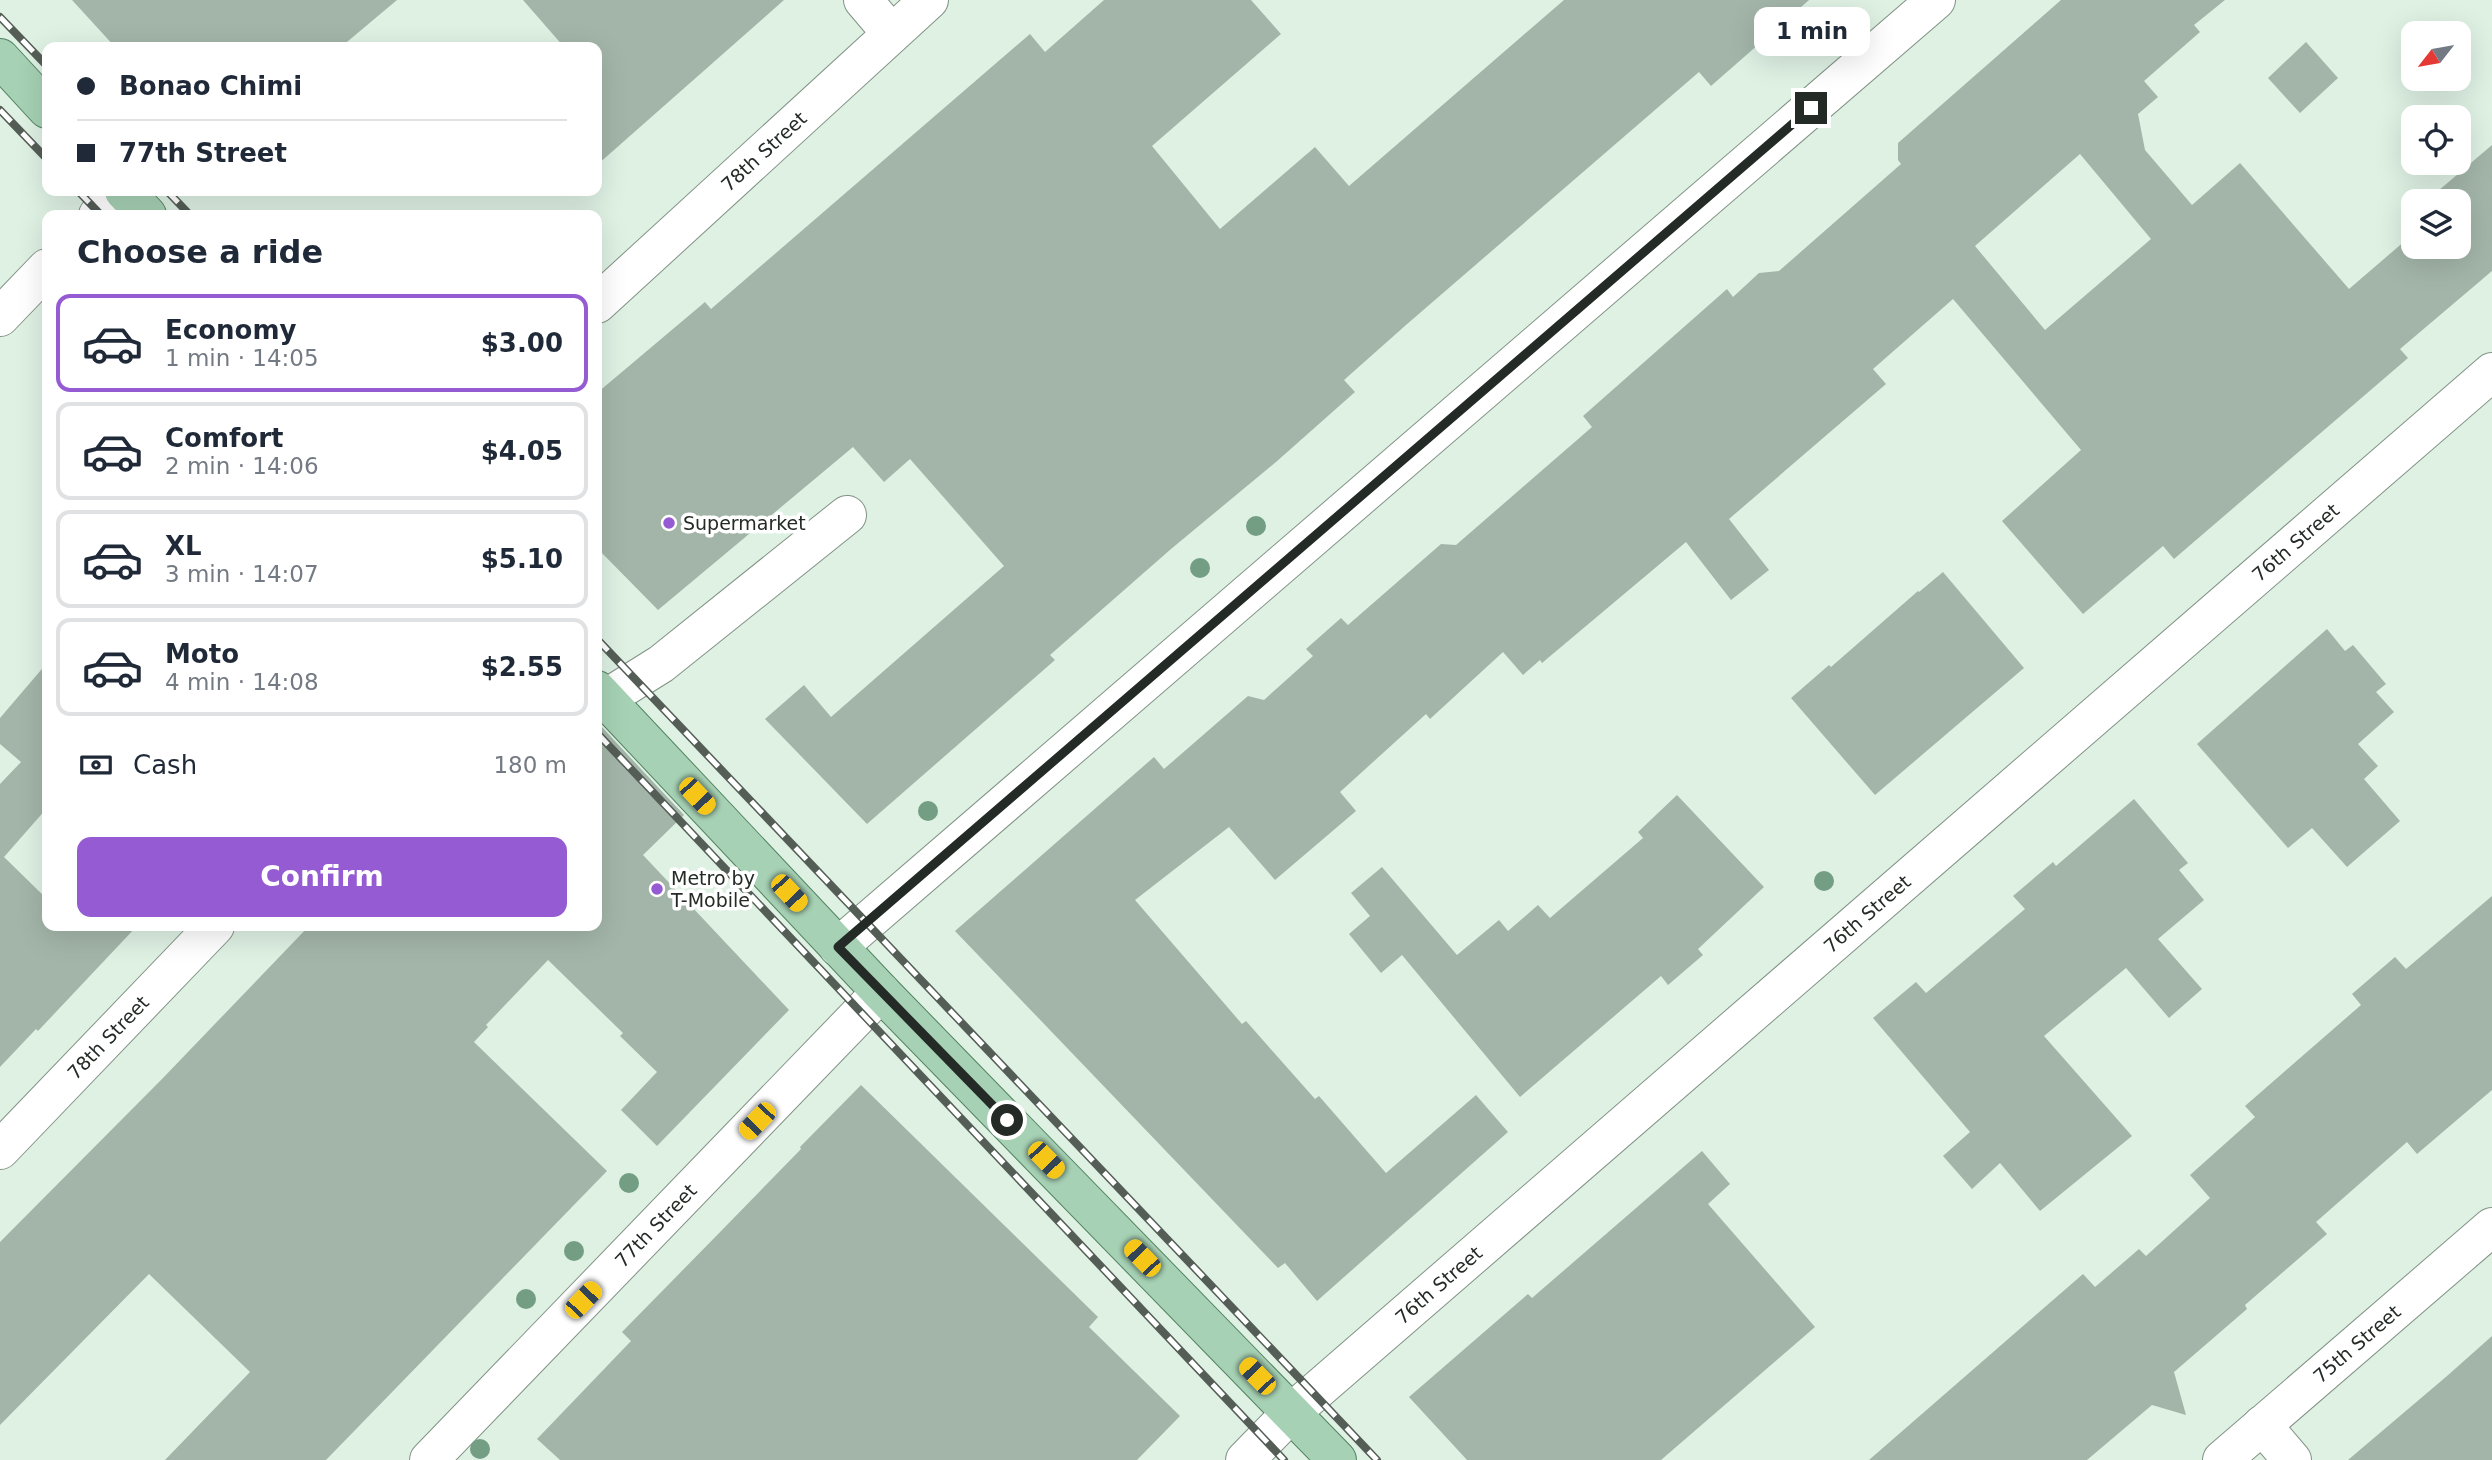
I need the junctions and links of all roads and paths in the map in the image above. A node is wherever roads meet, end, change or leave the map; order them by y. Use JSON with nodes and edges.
{"nodes":[{"id":1,"x":863,"y":0,"type":"edge"},
{"id":2,"x":929,"y":0,"type":"edge"},
{"id":3,"x":1936,"y":0,"type":"edge"},
{"id":4,"x":891,"y":33,"type":"junction"},
{"id":5,"x":0,"y":58,"type":"edge"},
{"id":6,"x":42,"y":104,"type":"edge"},
{"id":7,"x":118,"y":196,"type":"edge"},
{"id":8,"x":128,"y":196,"type":"edge"},
{"id":9,"x":103,"y":210,"type":"edge"},
{"id":10,"x":142,"y":210,"type":"edge"},
{"id":11,"x":42,"y":273,"type":"edge"},
{"id":12,"x":602,"y":299,"type":"edge"},
{"id":13,"x":0,"y":317,"type":"edge"},
{"id":14,"x":2492,"y":372,"type":"edge"},
{"id":15,"x":847,"y":514,"type":"dead end"},
{"id":16,"x":602,"y":694,"type":"edge"},
{"id":17,"x":602,"y":695,"type":"edge"},
{"id":18,"x":210,"y":931,"type":"edge"},
{"id":19,"x":838,"y":947,"type":"junction"},
{"id":20,"x":881,"y":992,"type":"junction"},
{"id":21,"x":0,"y":1150,"type":"edge"},
{"id":22,"x":2492,"y":1227,"type":"edge"},
{"id":23,"x":1292,"y":1412,"type":"junction"},
{"id":24,"x":2262,"y":1425,"type":"junction"},
{"id":25,"x":429,"y":1460,"type":"edge"},
{"id":26,"x":1245,"y":1460,"type":"edge"},
{"id":27,"x":1337,"y":1460,"type":"edge"},
{"id":28,"x":2222,"y":1460,"type":"edge"},
{"id":29,"x":2292,"y":1460,"type":"edge"}],
"edges":[{"from":1,"to":4,"type":"street"},
{"from":2,"to":4,"type":"street","name":"78th Street"},
{"from":3,"to":19,"type":"street"},
{"from":4,"to":12,"type":"street","name":"78th Street"},
{"from":5,"to":6,"type":"main road"},
{"from":7,"to":9,"type":"street"},
{"from":8,"to":10,"type":"main road"},
{"from":11,"to":13,"type":"street"},
{"from":14,"to":23,"type":"street","name":"76th Street"},
{"from":15,"to":16,"type":"street"},
{"from":17,"to":19,"type":"main road"},
{"from":18,"to":21,"type":"street","name":"78th Street"},
{"from":19,"to":20,"type":"main road"},
{"from":20,"to":23,"type":"main road"},
{"from":20,"to":25,"type":"street","name":"77th Street"},
{"from":22,"to":24,"type":"street","name":"75th Street"},
{"from":23,"to":26,"type":"street","name":"76th Street"},
{"from":23,"to":27,"type":"main road"},
{"from":24,"to":28,"type":"street","name":"75th Street"},
{"from":24,"to":29,"type":"street"}]}
